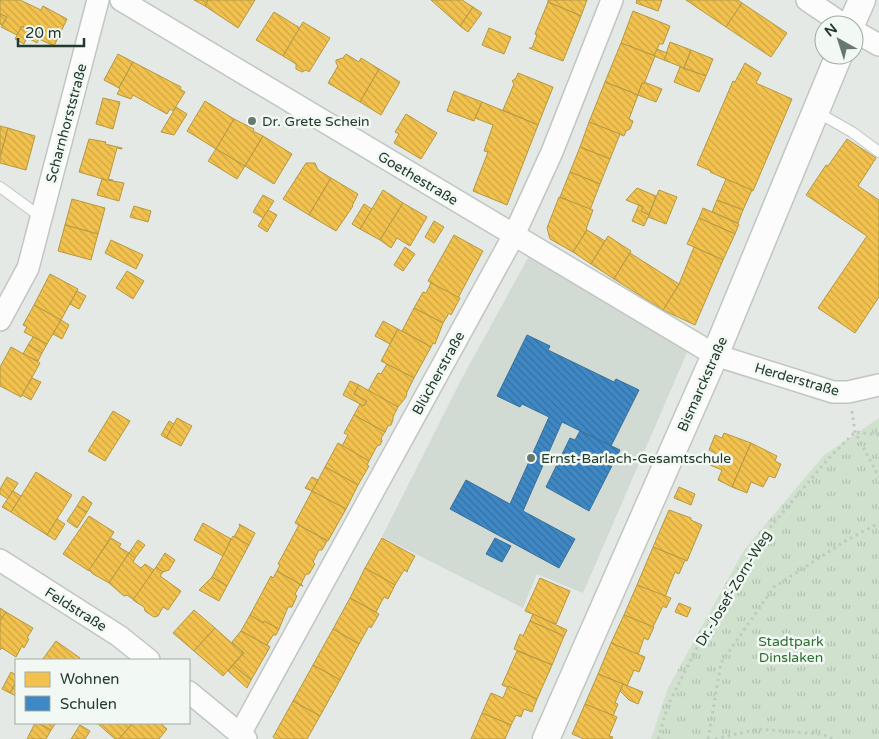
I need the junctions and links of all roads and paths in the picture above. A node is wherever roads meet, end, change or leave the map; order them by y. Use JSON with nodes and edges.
{"nodes":[{"id":1,"x":98,"y":0,"type":"edge"},
{"id":2,"x":121,"y":0,"type":"edge"},
{"id":3,"x":612,"y":0,"type":"edge"},
{"id":4,"x":807,"y":0,"type":"edge"},
{"id":5,"x":862,"y":0,"type":"edge"},
{"id":6,"x":829,"y":15,"type":"edge"},
{"id":7,"x":855,"y":15,"type":"edge"},
{"id":8,"x":864,"y":37,"type":"edge"},
{"id":9,"x":879,"y":45,"type":"edge"},
{"id":10,"x":835,"y":65,"type":"edge"},
{"id":11,"x":816,"y":112,"type":"junction"},
{"id":12,"x":879,"y":152,"type":"edge"},
{"id":13,"x":0,"y":187,"type":"edge"},
{"id":14,"x":41,"y":218,"type":"junction"},
{"id":15,"x":514,"y":235,"type":"junction"},
{"id":16,"x":0,"y":320,"type":"edge"},
{"id":17,"x":715,"y":355,"type":"junction"},
{"id":18,"x":879,"y":385,"type":"edge"},
{"id":19,"x":848,"y":392,"type":"junction"},
{"id":20,"x":855,"y":432,"type":"junction"},
{"id":21,"x":879,"y":435,"type":"edge"},
{"id":22,"x":879,"y":477,"type":"edge"},
{"id":23,"x":879,"y":523,"type":"edge"},
{"id":24,"x":0,"y":560,"type":"edge"},
{"id":25,"x":148,"y":659,"type":"edge"},
{"id":26,"x":190,"y":693,"type":"edge"},
{"id":27,"x":243,"y":736,"type":"edge"},
{"id":28,"x":546,"y":739,"type":"edge"},
{"id":29,"x":658,"y":739,"type":"edge"},
{"id":30,"x":708,"y":739,"type":"edge"},
{"id":31,"x":715,"y":739,"type":"edge"},
{"id":32,"x":833,"y":739,"type":"edge"}],
"edges":[{"from":1,"to":14,"type":"street","name":"Scharnhorststraße"},
{"from":2,"to":15,"type":"street","name":"Goethestraße"},
{"from":3,"to":15,"type":"street","name":"Blücherstraße"},
{"from":4,"to":6,"type":"street"},
{"from":5,"to":7,"type":"street"},
{"from":8,"to":9,"type":"street"},
{"from":10,"to":11,"type":"street","name":"Bismarckstraße"},
{"from":11,"to":12,"type":"lane"},
{"from":11,"to":17,"type":"street","name":"Bismarckstraße"},
{"from":13,"to":14,"type":"lane"},
{"from":14,"to":16,"type":"street","name":"Scharnhorststraße"},
{"from":15,"to":17,"type":"street","name":"Goethestraße"},
{"from":15,"to":27,"type":"street","name":"Blücherstraße"},
{"from":17,"to":19,"type":"street","name":"Herderstraße"},
{"from":17,"to":28,"type":"street","name":"Bismarckstraße"},
{"from":18,"to":19,"type":"street","name":"Herderstraße"},
{"from":19,"to":20,"type":"path"},
{"from":20,"to":21,"type":"path"},
{"from":20,"to":22,"type":"path"},
{"from":20,"to":29,"type":"path","name":"Dr.-Josef-Zorn-Weg"},
{"from":23,"to":30,"type":"path"},
{"from":24,"to":25,"type":"street","name":"Feldstraße"},
{"from":26,"to":27,"type":"street"},
{"from":31,"to":32,"type":"path"}]}
